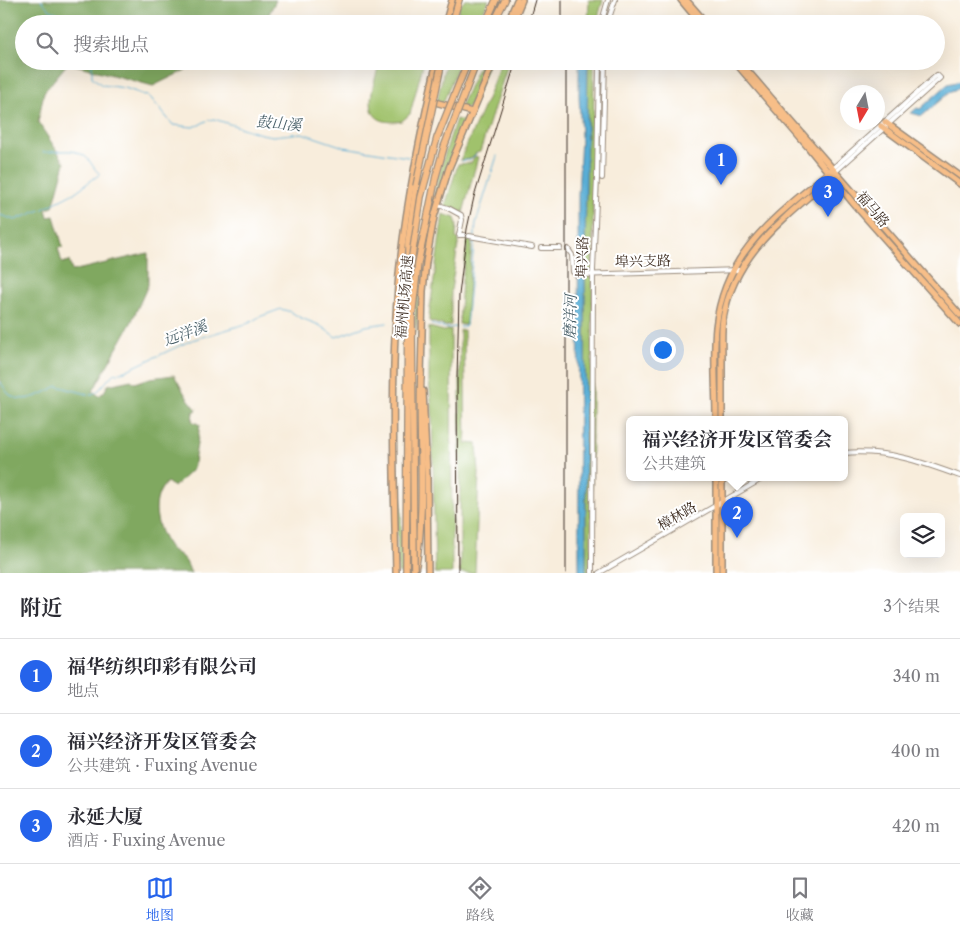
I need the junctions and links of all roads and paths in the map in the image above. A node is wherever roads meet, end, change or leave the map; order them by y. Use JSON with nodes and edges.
{"nodes":[{"id":1,"x":456,"y":0,"type":"edge"},
{"id":2,"x":496,"y":0,"type":"edge"},
{"id":3,"x":505,"y":0,"type":"edge"},
{"id":4,"x":516,"y":0,"type":"edge"},
{"id":5,"x":522,"y":0,"type":"edge"},
{"id":6,"x":608,"y":0,"type":"edge"},
{"id":7,"x":615,"y":0,"type":"edge"},
{"id":8,"x":681,"y":0,"type":"edge"},
{"id":9,"x":686,"y":0,"type":"edge"},
{"id":10,"x":449,"y":15,"type":"edge"},
{"id":11,"x":454,"y":15,"type":"edge"},
{"id":12,"x":489,"y":15,"type":"edge"},
{"id":13,"x":498,"y":15,"type":"edge"},
{"id":14,"x":510,"y":15,"type":"edge"},
{"id":15,"x":516,"y":15,"type":"edge"},
{"id":16,"x":604,"y":15,"type":"edge"},
{"id":17,"x":610,"y":15,"type":"edge"},
{"id":18,"x":694,"y":15,"type":"edge"},
{"id":19,"x":699,"y":15,"type":"edge"},
{"id":20,"x":435,"y":70,"type":"edge"},
{"id":21,"x":440,"y":70,"type":"edge"},
{"id":22,"x":464,"y":70,"type":"edge"},
{"id":23,"x":474,"y":70,"type":"edge"},
{"id":24,"x":490,"y":70,"type":"edge"},
{"id":25,"x":599,"y":70,"type":"edge"},
{"id":26,"x":604,"y":70,"type":"edge"},
{"id":27,"x":742,"y":70,"type":"edge"},
{"id":28,"x":747,"y":70,"type":"edge"},
{"id":29,"x":938,"y":77,"type":"dead end"},
{"id":30,"x":428,"y":100,"type":"junction"},
{"id":31,"x":472,"y":112,"type":"junction"},
{"id":32,"x":885,"y":124,"type":"edge"},
{"id":33,"x":885,"y":126,"type":"edge"},
{"id":34,"x":885,"y":126,"type":"edge"},
{"id":35,"x":878,"y":130,"type":"edge"},
{"id":36,"x":832,"y":172,"type":"junction"},
{"id":37,"x":960,"y":176,"type":"edge"},
{"id":38,"x":600,"y":178,"type":"junction"},
{"id":39,"x":960,"y":184,"type":"edge"},
{"id":40,"x":438,"y":205,"type":"junction"},
{"id":41,"x":532,"y":247,"type":"dead end"},
{"id":42,"x":541,"y":248,"type":"dead end"},
{"id":43,"x":560,"y":248,"type":"dead end"},
{"id":44,"x":568,"y":250,"type":"dead end"},
{"id":45,"x":733,"y":270,"type":"junction"},
{"id":46,"x":740,"y":270,"type":"junction"},
{"id":47,"x":593,"y":274,"type":"junction"},
{"id":48,"x":408,"y":282,"type":"junction"},
{"id":49,"x":960,"y":315,"type":"edge"},
{"id":50,"x":960,"y":324,"type":"edge"},
{"id":51,"x":421,"y":374,"type":"junction"},
{"id":52,"x":716,"y":416,"type":"edge"},
{"id":53,"x":722,"y":416,"type":"edge"},
{"id":54,"x":848,"y":453,"type":"edge"},
{"id":55,"x":960,"y":476,"type":"edge"},
{"id":56,"x":716,"y":481,"type":"edge"},
{"id":57,"x":722,"y":481,"type":"edge"},
{"id":58,"x":758,"y":481,"type":"edge"},
{"id":59,"x":722,"y":502,"type":"junction"},
{"id":60,"x":716,"y":506,"type":"junction"},
{"id":61,"x":396,"y":573,"type":"edge"},
{"id":62,"x":406,"y":573,"type":"edge"},
{"id":63,"x":415,"y":573,"type":"edge"},
{"id":64,"x":428,"y":573,"type":"edge"},
{"id":65,"x":592,"y":573,"type":"edge"},
{"id":66,"x":599,"y":573,"type":"edge"},
{"id":67,"x":716,"y":573,"type":"edge"},
{"id":68,"x":722,"y":573,"type":"edge"}],
"edges":[{"from":1,"to":10,"type":"main road"},
{"from":1,"to":11,"type":"highway"},
{"from":2,"to":12,"type":"highway"},
{"from":3,"to":13,"type":"highway"},
{"from":4,"to":14,"type":"main road"},
{"from":5,"to":15,"type":"main road"},
{"from":6,"to":16,"type":"street"},
{"from":7,"to":17,"type":"street"},
{"from":8,"to":18,"type":"main road"},
{"from":9,"to":19,"type":"main road"},
{"from":20,"to":30,"type":"main road"},
{"from":21,"to":48,"type":"highway","bridge":true},
{"from":22,"to":48,"type":"highway","name":"福州机场高速","bridge":true},
{"from":23,"to":63,"type":"highway","name":"福州机场高速","bridge":true},
{"from":24,"to":31,"type":"main road"},
{"from":25,"to":38,"type":"street","name":"埠兴路"},
{"from":26,"to":38,"type":"street","name":"埠兴路"},
{"from":27,"to":36,"type":"main road","name":"福马路"},
{"from":28,"to":36,"type":"main road","name":"福马路"},
{"from":29,"to":32,"type":"street"},
{"from":30,"to":31,"type":"main road"},
{"from":30,"to":61,"type":"main road"},
{"from":31,"to":40,"type":"main road"},
{"from":33,"to":37,"type":"main road"},
{"from":34,"to":39,"type":"main road"},
{"from":35,"to":36,"type":"street"},
{"from":36,"to":45,"type":"main road"},
{"from":36,"to":46,"type":"main road"},
{"from":36,"to":49,"type":"main road","name":"福马路"},
{"from":36,"to":50,"type":"main road","name":"福马路"},
{"from":38,"to":47,"type":"street","name":"埠兴路"},
{"from":40,"to":41,"type":"street"},
{"from":40,"to":51,"type":"main road"},
{"from":42,"to":43,"type":"street"},
{"from":44,"to":47,"type":"street","name":"埠兴支路"},
{"from":45,"to":46,"type":"street","name":"埠兴支路"},
{"from":45,"to":47,"type":"street","name":"埠兴支路"},
{"from":45,"to":52,"type":"main road"},
{"from":46,"to":53,"type":"main road"},
{"from":47,"to":65,"type":"street","name":"埠兴路"},
{"from":48,"to":62,"type":"highway","name":"福州机场高速","bridge":true},
{"from":51,"to":63,"type":"highway","bridge":true},
{"from":51,"to":64,"type":"main road"},
{"from":54,"to":55,"type":"street"},
{"from":56,"to":60,"type":"main road"},
{"from":57,"to":59,"type":"main road"},
{"from":58,"to":59,"type":"street","name":"樟林路"},
{"from":59,"to":60,"type":"street","name":"樟林路"},
{"from":59,"to":68,"type":"main road"},
{"from":60,"to":66,"type":"street","name":"樟林路"},
{"from":60,"to":67,"type":"main road"}]}
